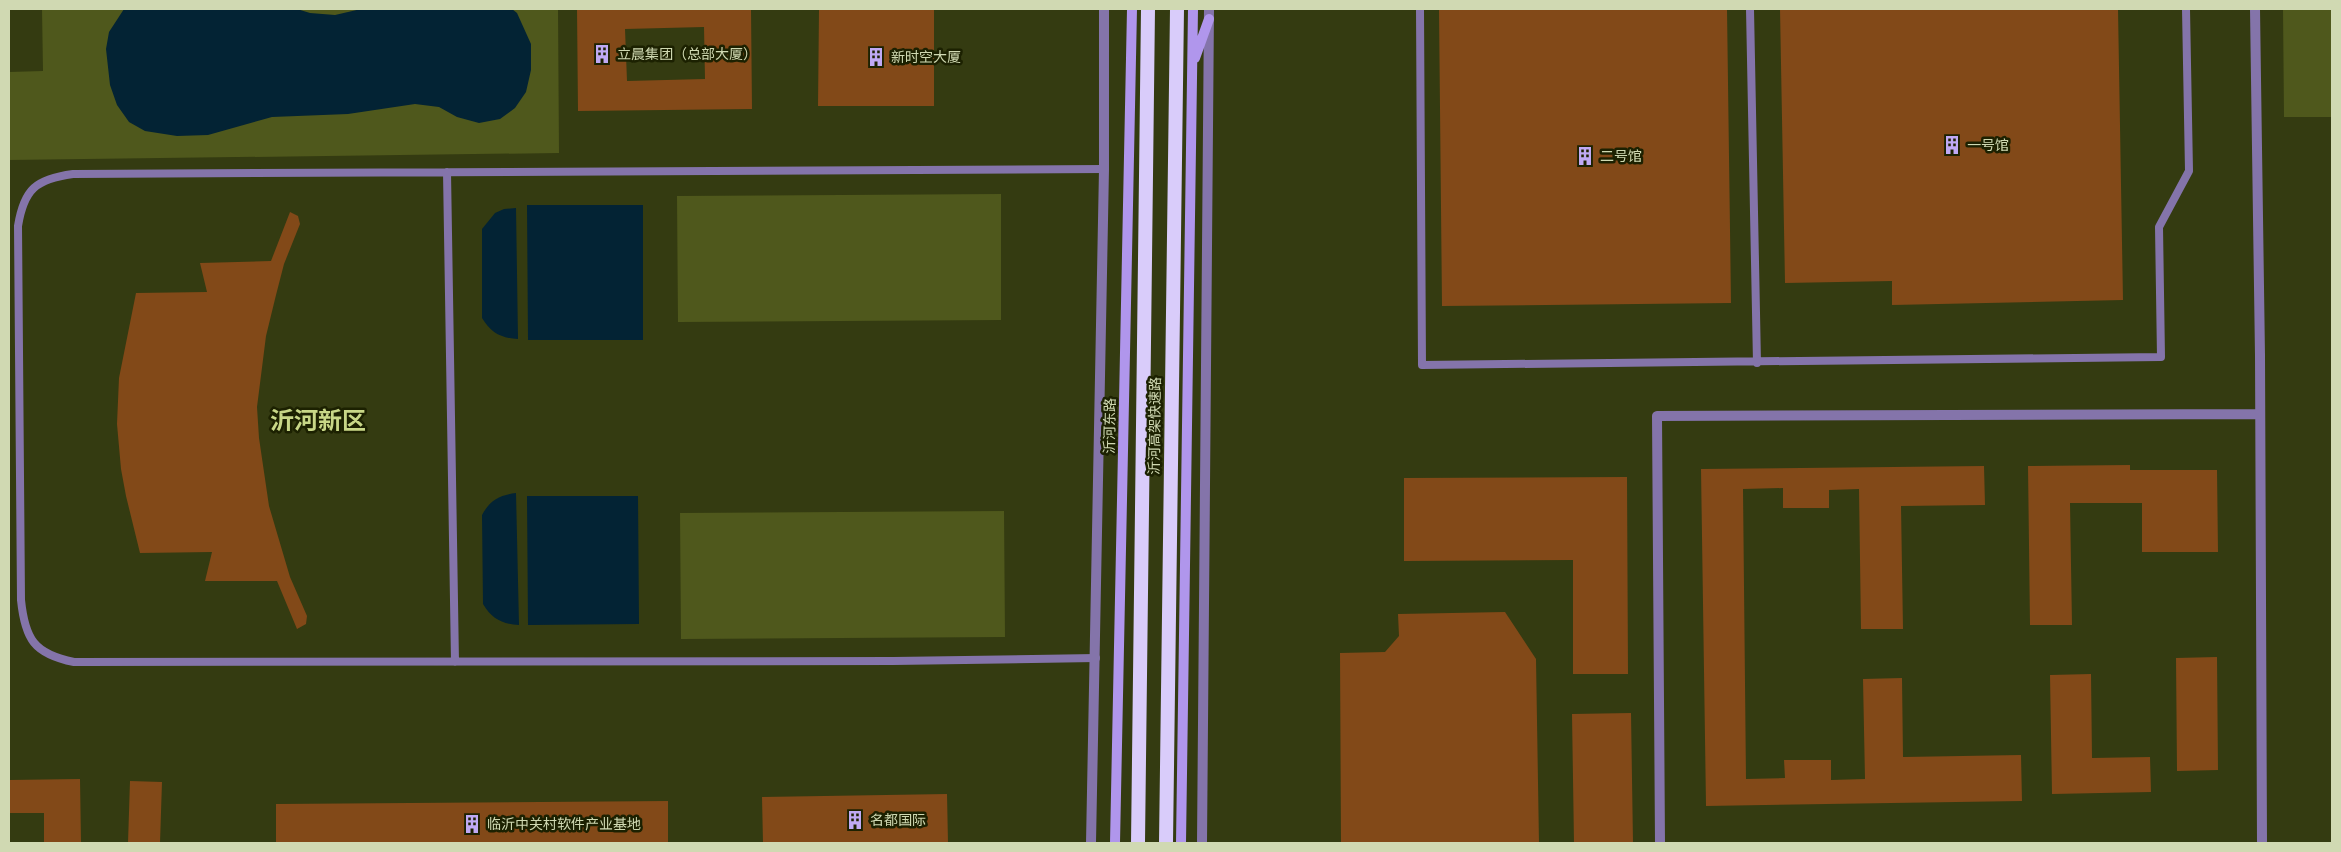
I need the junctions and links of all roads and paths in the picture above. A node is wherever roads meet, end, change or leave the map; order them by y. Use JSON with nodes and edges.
{"nodes":[{"id":1,"x":1104,"y":9,"type":"edge"},
{"id":2,"x":1132,"y":9,"type":"edge"},
{"id":3,"x":1148,"y":9,"type":"edge"},
{"id":4,"x":1177,"y":9,"type":"edge"},
{"id":5,"x":1193,"y":9,"type":"edge"},
{"id":6,"x":1420,"y":9,"type":"edge"},
{"id":7,"x":1750,"y":9,"type":"edge"},
{"id":8,"x":2186,"y":9,"type":"edge"},
{"id":9,"x":2255,"y":9,"type":"edge"},
{"id":10,"x":1209,"y":14,"type":"edge"},
{"id":11,"x":1192,"y":66,"type":"junction"},
{"id":12,"x":1104,"y":169,"type":"junction"},
{"id":13,"x":447,"y":172,"type":"junction"},
{"id":14,"x":1757,"y":363,"type":"junction"},
{"id":15,"x":2260,"y":414,"type":"junction"},
{"id":16,"x":1096,"y":658,"type":"junction"},
{"id":17,"x":455,"y":662,"type":"junction"},
{"id":18,"x":1091,"y":843,"type":"edge"},
{"id":19,"x":1115,"y":843,"type":"edge"},
{"id":20,"x":1138,"y":843,"type":"edge"},
{"id":21,"x":1166,"y":843,"type":"edge"},
{"id":22,"x":1181,"y":843,"type":"edge"},
{"id":23,"x":1202,"y":843,"type":"edge"},
{"id":24,"x":1660,"y":843,"type":"edge"},
{"id":25,"x":2262,"y":843,"type":"edge"}],
"edges":[{"from":1,"to":12,"type":"street"},
{"from":2,"to":19,"type":"main road","name":"沂河东路"},
{"from":3,"to":20,"type":"highway","name":"沂河高架快速路"},
{"from":4,"to":21,"type":"highway","name":"沂河高架快速路"},
{"from":5,"to":11,"type":"main road"},
{"from":6,"to":14,"type":"lane"},
{"from":7,"to":14,"type":"lane"},
{"from":8,"to":14,"type":"lane"},
{"from":9,"to":15,"type":"street"},
{"from":10,"to":11,"type":"main road"},
{"from":10,"to":23,"type":"street"},
{"from":11,"to":22,"type":"main road"},
{"from":12,"to":13,"type":"lane"},
{"from":12,"to":16,"type":"street"},
{"from":13,"to":17,"type":"lane"},
{"from":13,"to":17,"type":"lane"},
{"from":15,"to":24,"type":"street"},
{"from":15,"to":25,"type":"street"},
{"from":16,"to":17,"type":"lane"},
{"from":16,"to":18,"type":"street"}]}
